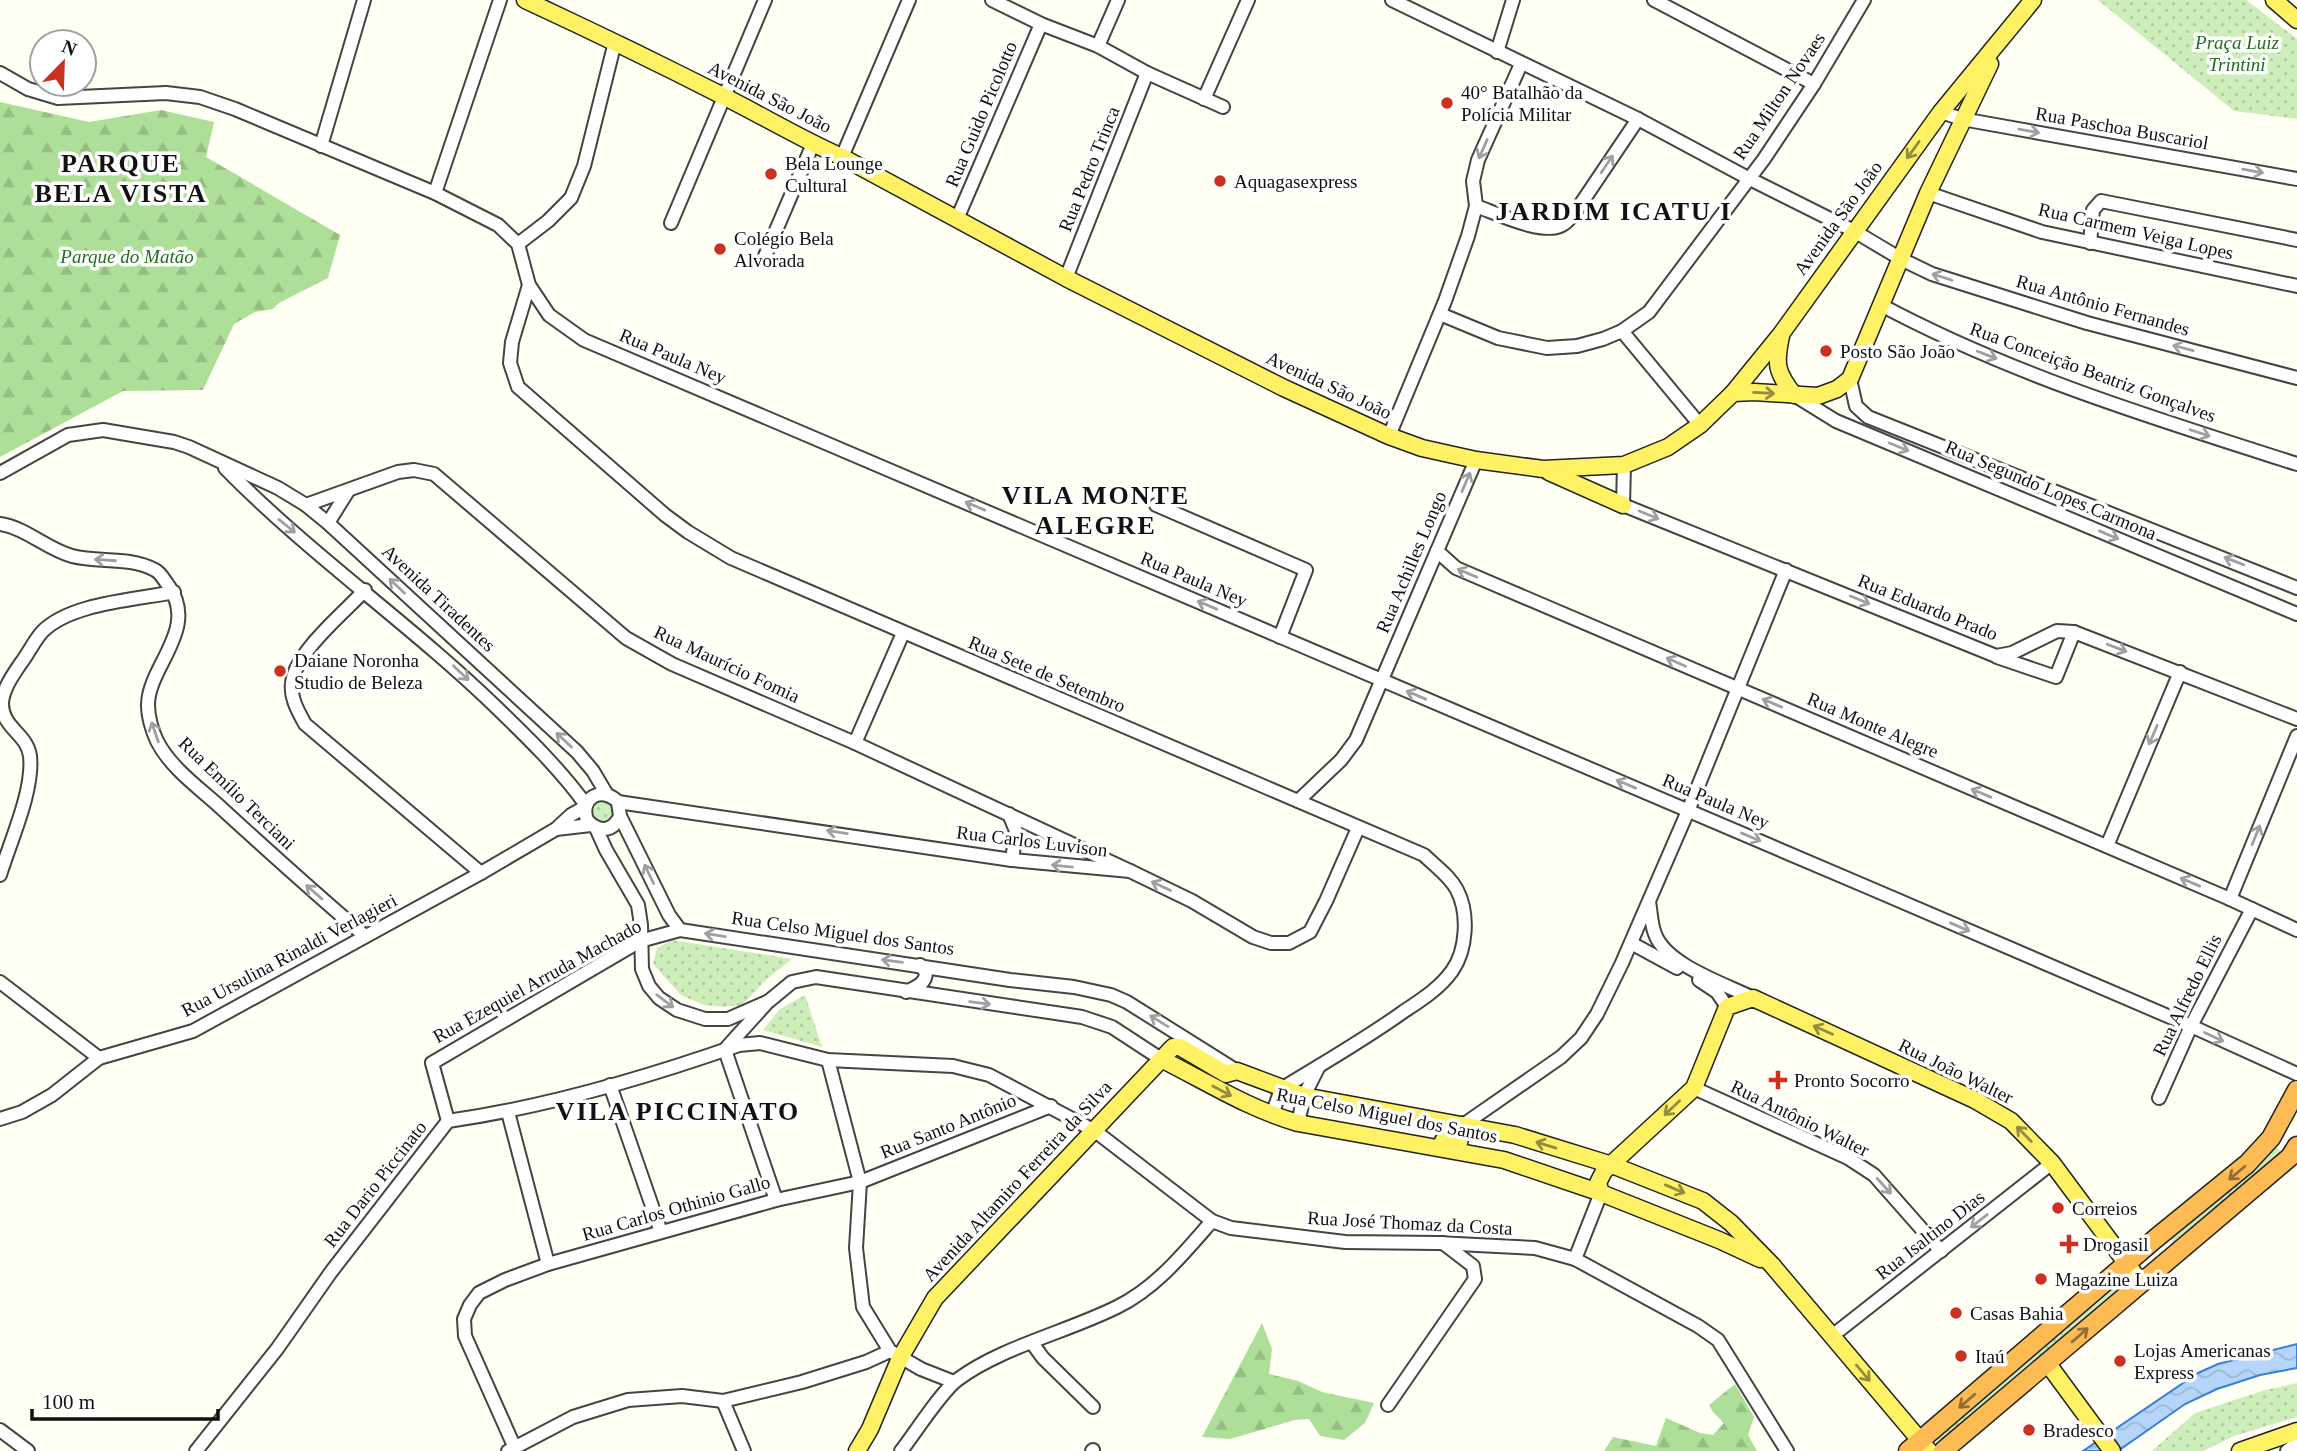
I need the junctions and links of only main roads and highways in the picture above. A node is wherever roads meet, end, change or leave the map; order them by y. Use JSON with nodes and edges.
{"nodes":[{"id":1,"x":525,"y":0,"type":"edge"},
{"id":2,"x":2033,"y":0,"type":"edge"},
{"id":3,"x":2274,"y":0,"type":"edge"},
{"id":4,"x":2297,"y":20,"type":"edge"},
{"id":5,"x":2003,"y":40,"type":"junction"},
{"id":6,"x":1781,"y":334,"type":"junction"},
{"id":7,"x":1733,"y":393,"type":"junction"},
{"id":8,"x":1794,"y":395,"type":"junction"},
{"id":9,"x":1544,"y":469,"type":"junction"},
{"id":10,"x":1623,"y":505,"type":"road end"},
{"id":11,"x":1161,"y":1059,"type":"junction"},
{"id":12,"x":2297,"y":1090,"type":"edge"},
{"id":13,"x":2280,"y":1121,"type":"junction"},
{"id":14,"x":1462,"y":1125,"type":"junction"},
{"id":15,"x":1449,"y":1146,"type":"junction"},
{"id":16,"x":2295,"y":1154,"type":"edge"},
{"id":17,"x":1612,"y":1165,"type":"junction"},
{"id":18,"x":1601,"y":1193,"type":"junction"},
{"id":19,"x":1772,"y":1265,"type":"junction"},
{"id":20,"x":2127,"y":1265,"type":"junction"},
{"id":21,"x":2137,"y":1284,"type":"junction"},
{"id":22,"x":2048,"y":1364,"type":"junction"},
{"id":23,"x":2297,"y":1431,"type":"edge"},
{"id":24,"x":1919,"y":1448,"type":"edge"},
{"id":25,"x":857,"y":1451,"type":"edge"},
{"id":26,"x":1943,"y":1451,"type":"edge"},
{"id":27,"x":2112,"y":1451,"type":"edge"},
{"id":28,"x":2240,"y":1451,"type":"edge"}],
"edges":[{"from":1,"to":9,"type":"main road","name":"Avenida São João"},
{"from":2,"to":5,"type":"main road","name":"Avenida São João"},
{"from":3,"to":4,"type":"main road"},
{"from":5,"to":6,"type":"main road","name":"Avenida São João","one_way":true},
{"from":5,"to":8,"type":"main road","name":"Avenida São João"},
{"from":6,"to":7,"type":"main road","name":"Avenida São João"},
{"from":6,"to":8,"type":"main road"},
{"from":7,"to":8,"type":"main road","one_way":true},
{"from":7,"to":9,"type":"main road","name":"Avenida São João"},
{"from":9,"to":10,"type":"main road"},
{"from":11,"to":14,"type":"main road","name":"Rua Celso Miguel dos Santos"},
{"from":11,"to":15,"type":"main road","name":"Rua Celso Miguel dos Santos","one_way":true},
{"from":11,"to":25,"type":"main road","name":"Avenida Altamiro Ferreira da Silva"},
{"from":12,"to":13,"type":"highway"},
{"from":13,"to":16,"type":"highway"},
{"from":13,"to":20,"type":"highway","one_way":true},
{"from":14,"to":15,"type":"main road"},
{"from":17,"to":14,"type":"main road","name":"Rua Celso Miguel dos Santos","one_way":true},
{"from":15,"to":18,"type":"main road","name":"Rua Celso Miguel dos Santos"},
{"from":16,"to":21,"type":"highway"},
{"from":17,"to":18,"type":"main road"},
{"from":17,"to":19,"type":"main road","name":"Rua Celso Miguel dos Santos","one_way":true},
{"from":20,"to":17,"type":"main road","name":"Rua João Walter","one_way":true},
{"from":18,"to":19,"type":"main road","name":"Rua Celso Miguel dos Santos"},
{"from":19,"to":24,"type":"main road","name":"Rua Celso Miguel dos Santos","one_way":true},
{"from":20,"to":21,"type":"main road","name":"Rua João Walter"},
{"from":20,"to":24,"type":"highway","one_way":true},
{"from":22,"to":21,"type":"highway","one_way":true},
{"from":22,"to":26,"type":"highway"},
{"from":22,"to":27,"type":"main road"},
{"from":23,"to":28,"type":"main road"}]}
